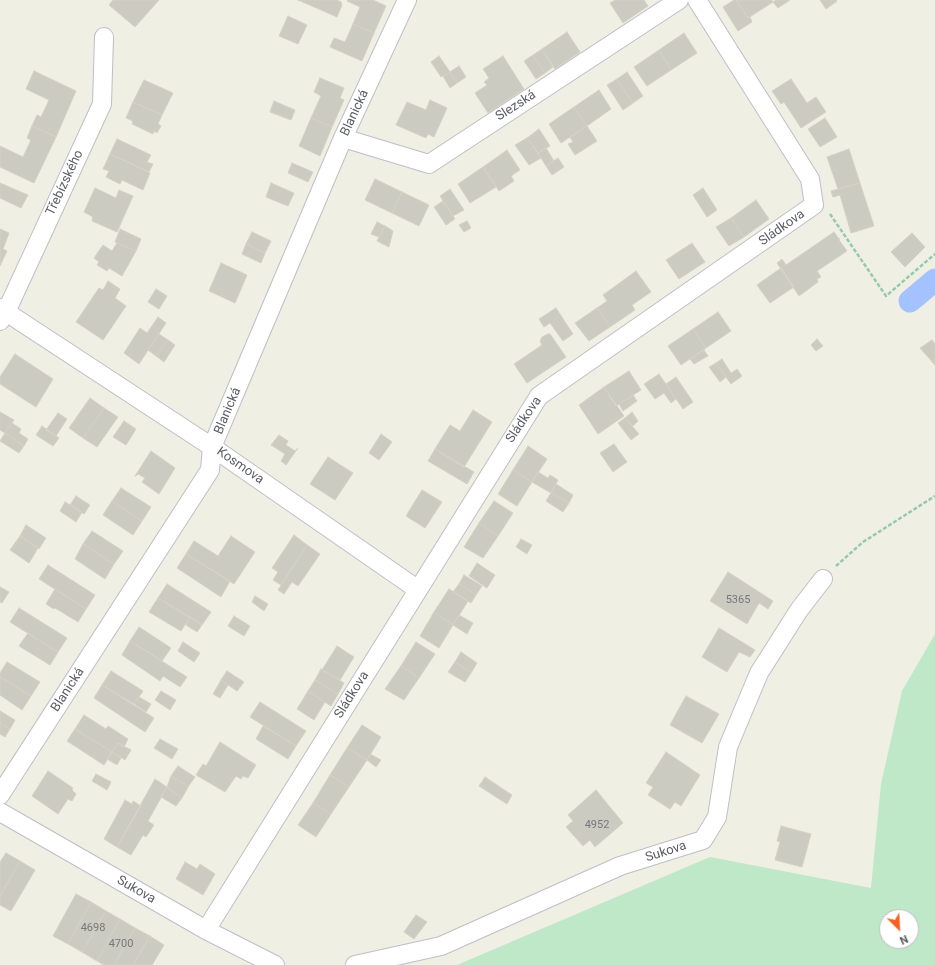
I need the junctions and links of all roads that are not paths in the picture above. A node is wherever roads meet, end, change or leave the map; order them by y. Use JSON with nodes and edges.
{"nodes":[{"id":1,"x":407,"y":0,"type":"edge"},
{"id":2,"x":679,"y":0,"type":"edge"},
{"id":3,"x":697,"y":0,"type":"edge"},
{"id":4,"x":104,"y":37,"type":"dead end"},
{"id":5,"x":343,"y":138,"type":"junction"},
{"id":6,"x":2,"y":314,"type":"edge"},
{"id":7,"x":212,"y":447,"type":"junction"},
{"id":8,"x":823,"y":578,"type":"road end"},
{"id":9,"x":417,"y":589,"type":"junction"},
{"id":10,"x":0,"y":795,"type":"edge"},
{"id":11,"x":0,"y":812,"type":"edge"},
{"id":12,"x":206,"y":930,"type":"junction"},
{"id":13,"x":275,"y":965,"type":"edge"},
{"id":14,"x":355,"y":965,"type":"edge"}],
"edges":[{"from":1,"to":5,"type":"street","name":"Blanická"},
{"from":2,"to":5,"type":"street","name":"Slezská"},
{"from":3,"to":9,"type":"street","name":"Sládkova"},
{"from":4,"to":6,"type":"street","name":"Třebízského"},
{"from":5,"to":7,"type":"street","name":"Blanická"},
{"from":6,"to":7,"type":"street","name":"Kosmova"},
{"from":7,"to":9,"type":"street","name":"Kosmova"},
{"from":7,"to":10,"type":"street","name":"Blanická"},
{"from":8,"to":14,"type":"street","name":"Sukova"},
{"from":9,"to":12,"type":"street","name":"Sládkova"},
{"from":11,"to":12,"type":"street","name":"Sukova"},
{"from":12,"to":13,"type":"street","name":"Sukova"}]}
